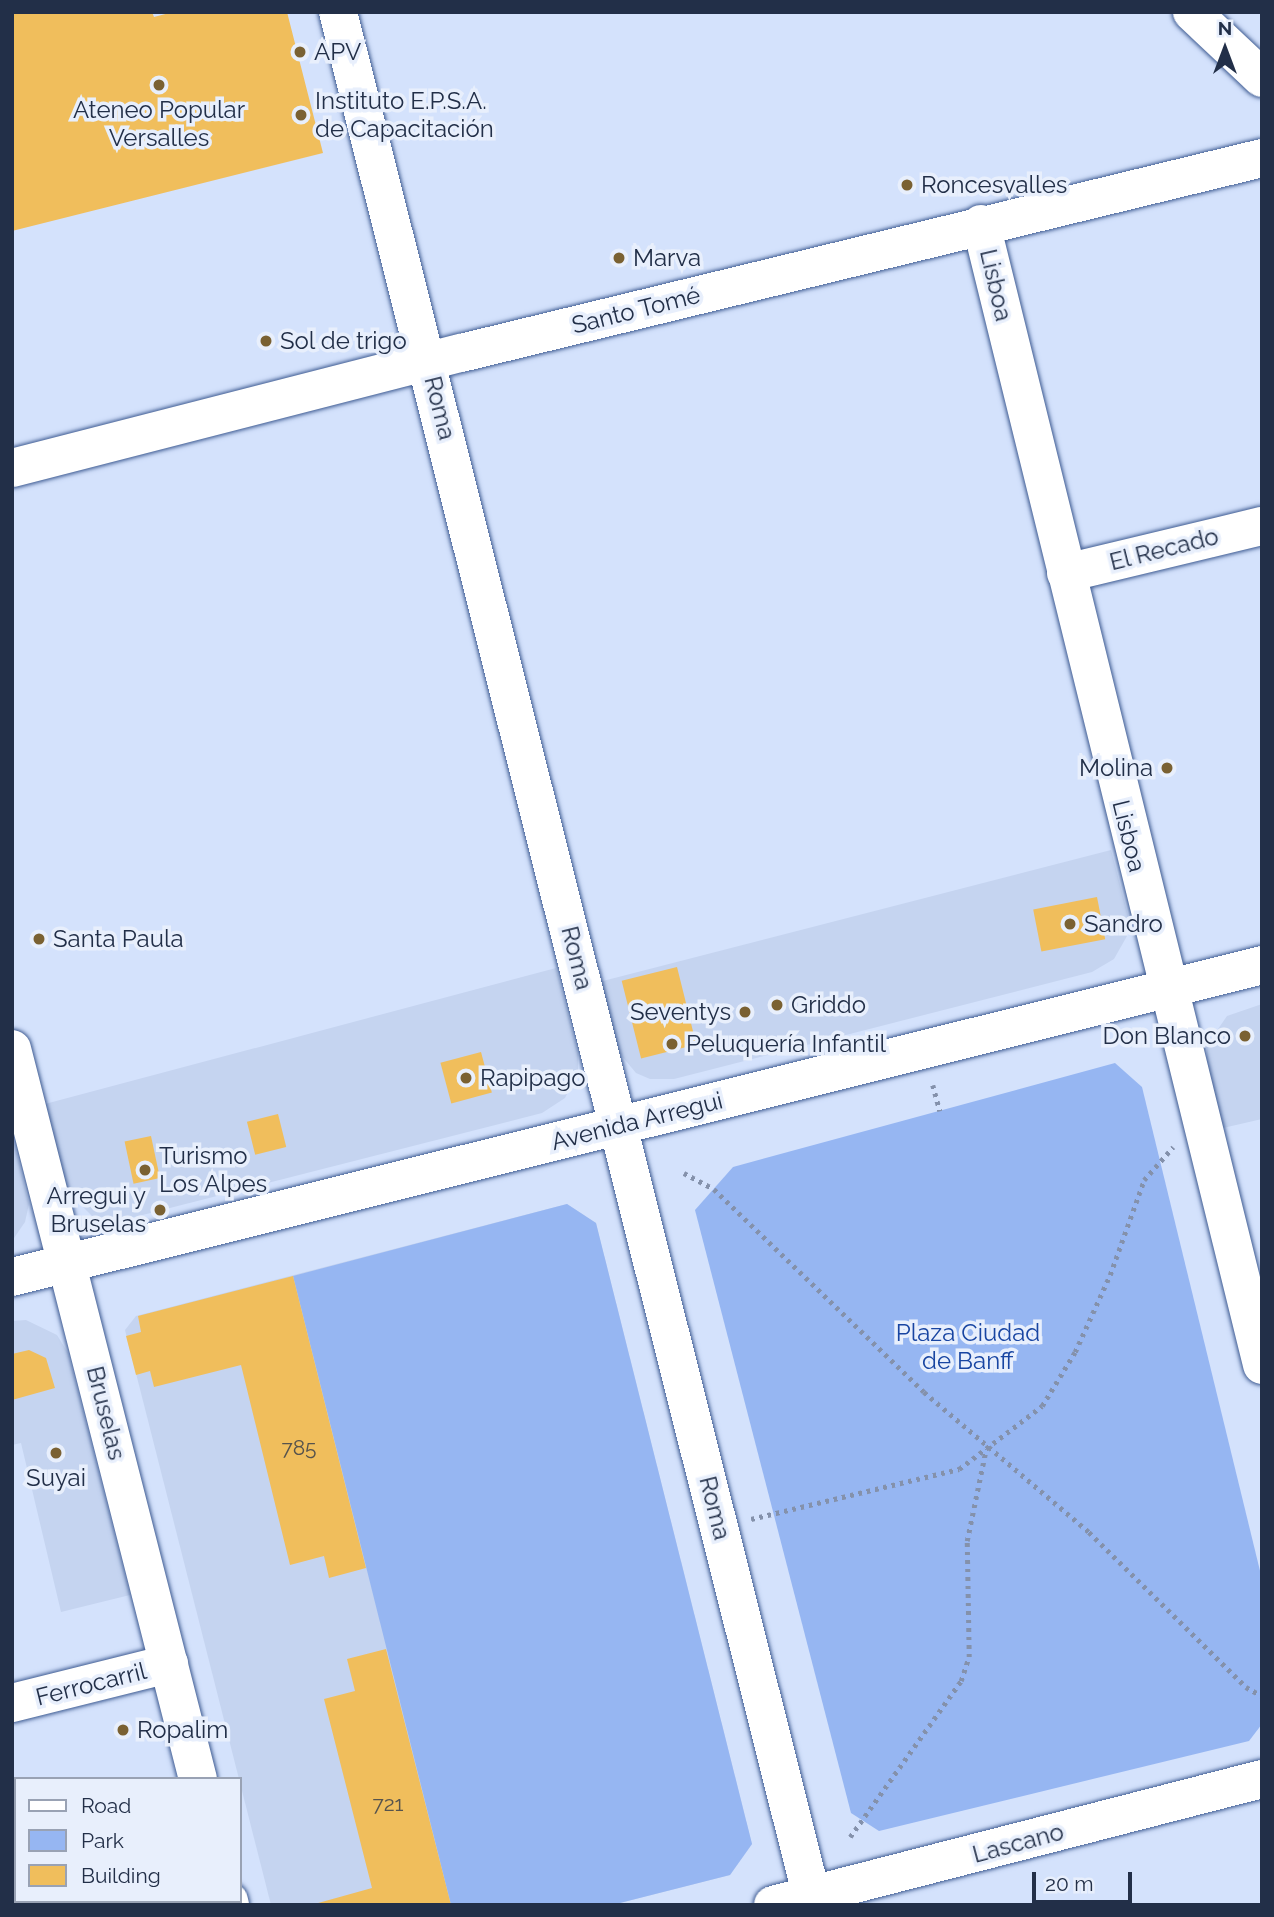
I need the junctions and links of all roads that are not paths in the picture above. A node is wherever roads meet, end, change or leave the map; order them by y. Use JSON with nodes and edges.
{"nodes":[{"id":1,"x":338,"y":12,"type":"edge"},
{"id":2,"x":1192,"y":12,"type":"edge"},
{"id":3,"x":1262,"y":78,"type":"edge"},
{"id":4,"x":1262,"y":158,"type":"edge"},
{"id":5,"x":981,"y":224,"type":"junction"},
{"id":6,"x":428,"y":361,"type":"junction"},
{"id":7,"x":12,"y":468,"type":"edge"},
{"id":8,"x":1262,"y":526,"type":"edge"},
{"id":9,"x":1066,"y":573,"type":"junction"},
{"id":10,"x":1262,"y":965,"type":"edge"},
{"id":11,"x":1166,"y":989,"type":"junction"},
{"id":12,"x":12,"y":1049,"type":"edge"},
{"id":13,"x":619,"y":1125,"type":"junction"},
{"id":14,"x":68,"y":1264,"type":"junction"},
{"id":15,"x":12,"y":1277,"type":"edge"},
{"id":16,"x":1262,"y":1364,"type":"edge"},
{"id":17,"x":169,"y":1664,"type":"junction"},
{"id":18,"x":12,"y":1703,"type":"edge"},
{"id":19,"x":197,"y":1777,"type":"edge"},
{"id":20,"x":1262,"y":1779,"type":"edge"},
{"id":21,"x":813,"y":1900,"type":"edge"},
{"id":22,"x":773,"y":1905,"type":"edge"}],
"edges":[{"from":1,"to":6,"type":"street","name":"Roma"},
{"from":2,"to":3,"type":"street"},
{"from":4,"to":5,"type":"street","name":"Santo Tomé"},
{"from":5,"to":6,"type":"street","name":"Santo Tomé"},
{"from":5,"to":9,"type":"street","name":"Lisboa"},
{"from":6,"to":7,"type":"street","name":"Santo Tomé"},
{"from":6,"to":13,"type":"street","name":"Roma"},
{"from":8,"to":9,"type":"street","name":"El Recado"},
{"from":9,"to":11,"type":"street","name":"Lisboa"},
{"from":10,"to":11,"type":"street","name":"Avenida Arregui"},
{"from":11,"to":13,"type":"street","name":"Avenida Arregui"},
{"from":11,"to":16,"type":"street","name":"Lisboa"},
{"from":12,"to":14,"type":"street","name":"Bruselas"},
{"from":13,"to":14,"type":"street","name":"Avenida Arregui"},
{"from":13,"to":21,"type":"street","name":"Roma"},
{"from":14,"to":15,"type":"street","name":"Avenida Arregui"},
{"from":14,"to":17,"type":"street","name":"Bruselas"},
{"from":17,"to":18,"type":"street","name":"Ferrocarril"},
{"from":17,"to":19,"type":"street","name":"Bruselas"},
{"from":20,"to":21,"type":"street","name":"Lascano"},
{"from":21,"to":22,"type":"street","name":"Lascano"}]}
